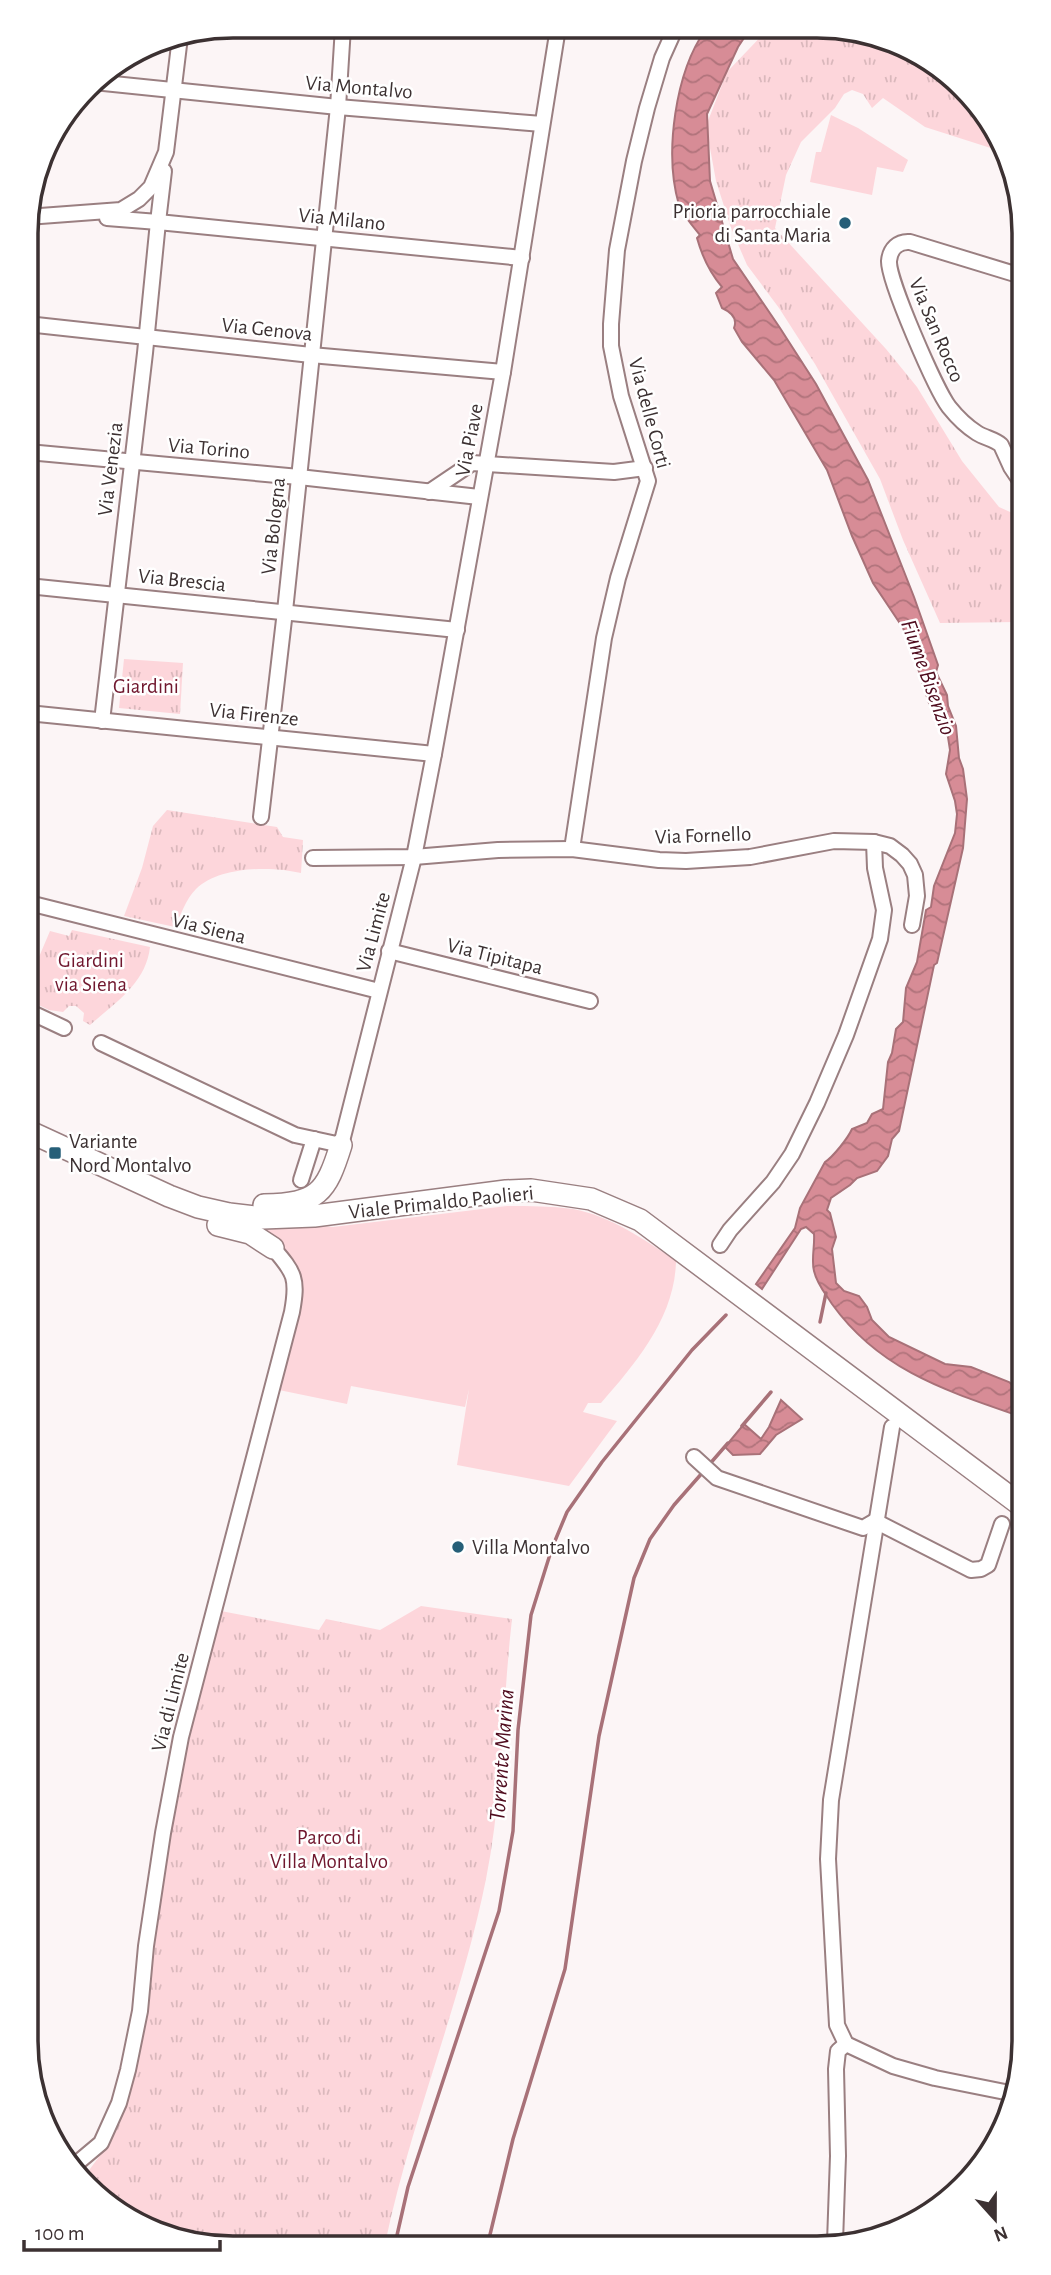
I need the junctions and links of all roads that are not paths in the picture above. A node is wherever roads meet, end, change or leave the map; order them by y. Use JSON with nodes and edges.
{"nodes":[{"id":1,"x":556,"y":38,"type":"edge"},
{"id":2,"x":671,"y":38,"type":"edge"},
{"id":3,"x":342,"y":39,"type":"edge"},
{"id":4,"x":179,"y":47,"type":"edge"},
{"id":5,"x":109,"y":84,"type":"edge"},
{"id":6,"x":173,"y":90,"type":"junction"},
{"id":7,"x":338,"y":107,"type":"junction"},
{"id":8,"x":542,"y":124,"type":"junction"},
{"id":9,"x":166,"y":152,"type":"junction"},
{"id":10,"x":61,"y":214,"type":"junction"},
{"id":11,"x":40,"y":216,"type":"edge"},
{"id":12,"x":158,"y":222,"type":"junction"},
{"id":13,"x":323,"y":238,"type":"junction"},
{"id":14,"x":522,"y":258,"type":"junction"},
{"id":15,"x":1012,"y":273,"type":"edge"},
{"id":16,"x":39,"y":325,"type":"edge"},
{"id":17,"x":147,"y":337,"type":"junction"},
{"id":18,"x":311,"y":355,"type":"junction"},
{"id":19,"x":503,"y":372,"type":"junction"},
{"id":20,"x":39,"y":453,"type":"edge"},
{"id":21,"x":133,"y":462,"type":"junction"},
{"id":22,"x":486,"y":464,"type":"junction"},
{"id":23,"x":645,"y":468,"type":"junction"},
{"id":24,"x":1012,"y":468,"type":"edge"},
{"id":25,"x":299,"y":477,"type":"junction"},
{"id":26,"x":429,"y":492,"type":"junction"},
{"id":27,"x":479,"y":497,"type":"junction"},
{"id":28,"x":39,"y":587,"type":"edge"},
{"id":29,"x":117,"y":595,"type":"junction"},
{"id":30,"x":285,"y":611,"type":"junction"},
{"id":31,"x":457,"y":630,"type":"junction"},
{"id":32,"x":39,"y":714,"type":"edge"},
{"id":33,"x":102,"y":721,"type":"junction"},
{"id":34,"x":271,"y":737,"type":"junction"},
{"id":35,"x":434,"y":754,"type":"junction"},
{"id":36,"x":261,"y":817,"type":"dead end"},
{"id":37,"x":874,"y":842,"type":"junction"},
{"id":38,"x":572,"y":849,"type":"junction"},
{"id":39,"x":313,"y":858,"type":"dead end"},
{"id":40,"x":414,"y":858,"type":"junction"},
{"id":41,"x":39,"y":905,"type":"edge"},
{"id":42,"x":912,"y":925,"type":"dead end"},
{"id":43,"x":389,"y":951,"type":"junction"},
{"id":44,"x":379,"y":991,"type":"junction"},
{"id":45,"x":590,"y":1001,"type":"dead end"},
{"id":46,"x":39,"y":1016,"type":"edge"},
{"id":47,"x":64,"y":1028,"type":"dead end"},
{"id":48,"x":101,"y":1043,"type":"dead end"},
{"id":49,"x":38,"y":1136,"type":"edge"},
{"id":50,"x":314,"y":1139,"type":"junction"},
{"id":51,"x":341,"y":1145,"type":"junction"},
{"id":52,"x":100,"y":1164,"type":"junction"},
{"id":53,"x":300,"y":1180,"type":"dead end"},
{"id":54,"x":720,"y":1244,"type":"dead end"},
{"id":55,"x":273,"y":1248,"type":"joint"},
{"id":56,"x":892,"y":1427,"type":"dead end"},
{"id":57,"x":694,"y":1457,"type":"dead end"},
{"id":58,"x":1012,"y":1498,"type":"edge"},
{"id":59,"x":875,"y":1521,"type":"junction"},
{"id":60,"x":1002,"y":1524,"type":"dead end"},
{"id":61,"x":846,"y":2043,"type":"junction"},
{"id":62,"x":1005,"y":2092,"type":"edge"},
{"id":63,"x":80,"y":2161,"type":"edge"},
{"id":64,"x":835,"y":2235,"type":"edge"}],
"edges":[{"from":1,"to":8,"type":"street","name":"Via Piave"},
{"from":2,"to":23,"type":"street","name":"Via delle Corti"},
{"from":3,"to":7,"type":"street","name":"Via Bologna"},
{"from":4,"to":6,"type":"street","name":"Via Venezia"},
{"from":5,"to":6,"type":"street","name":"Via Montalvo"},
{"from":6,"to":7,"type":"street","name":"Via Montalvo"},
{"from":6,"to":9,"type":"street","name":"Via Venezia"},
{"from":7,"to":8,"type":"street","name":"Via Montalvo"},
{"from":7,"to":13,"type":"street","name":"Via Bologna"},
{"from":8,"to":14,"type":"street","name":"Via Piave"},
{"from":9,"to":10,"type":"street"},
{"from":9,"to":12,"type":"street","name":"Via Venezia"},
{"from":10,"to":11,"type":"street"},
{"from":10,"to":12,"type":"street","name":"Via Milano"},
{"from":12,"to":13,"type":"street","name":"Via Milano"},
{"from":12,"to":17,"type":"street","name":"Via Venezia"},
{"from":13,"to":14,"type":"street","name":"Via Milano"},
{"from":13,"to":18,"type":"street","name":"Via Bologna"},
{"from":14,"to":19,"type":"street","name":"Via Piave"},
{"from":15,"to":24,"type":"street","name":"Via San Rocco"},
{"from":16,"to":17,"type":"street","name":"Via Genova"},
{"from":17,"to":18,"type":"street","name":"Via Genova"},
{"from":17,"to":21,"type":"street","name":"Via Venezia"},
{"from":18,"to":19,"type":"street","name":"Via Genova"},
{"from":18,"to":25,"type":"street","name":"Via Bologna"},
{"from":19,"to":22,"type":"street","name":"Via Piave"},
{"from":20,"to":21,"type":"street","name":"Via Torino"},
{"from":21,"to":25,"type":"street","name":"Via Torino"},
{"from":21,"to":29,"type":"street","name":"Via Venezia"},
{"from":22,"to":23,"type":"street"},
{"from":22,"to":26,"type":"street"},
{"from":22,"to":27,"type":"street","name":"Via Piave"},
{"from":23,"to":38,"type":"street","name":"Via delle Corti"},
{"from":25,"to":26,"type":"street","name":"Via Torino"},
{"from":25,"to":30,"type":"street","name":"Via Bologna"},
{"from":26,"to":27,"type":"street","name":"Via Torino"},
{"from":27,"to":31,"type":"street","name":"Via Piave"},
{"from":28,"to":29,"type":"street","name":"Via Brescia"},
{"from":29,"to":30,"type":"street","name":"Via Brescia"},
{"from":29,"to":33,"type":"street","name":"Via Venezia"},
{"from":30,"to":31,"type":"street","name":"Via Brescia"},
{"from":30,"to":34,"type":"street","name":"Via Bologna"},
{"from":31,"to":35,"type":"street","name":"Via Piave"},
{"from":32,"to":33,"type":"street","name":"Via Firenze"},
{"from":33,"to":34,"type":"street","name":"Via Firenze"},
{"from":34,"to":35,"type":"street","name":"Via Firenze"},
{"from":34,"to":36,"type":"street","name":"Via Bologna"},
{"from":35,"to":40,"type":"street","name":"Via Piave"},
{"from":37,"to":38,"type":"street","name":"Via Fornello"},
{"from":37,"to":42,"type":"street"},
{"from":37,"to":54,"type":"street"},
{"from":38,"to":40,"type":"street"},
{"from":39,"to":40,"type":"street"},
{"from":40,"to":43,"type":"street","name":"Via Limite"},
{"from":41,"to":44,"type":"street","name":"Via Siena"},
{"from":43,"to":44,"type":"street","name":"Via Limite"},
{"from":43,"to":45,"type":"street","name":"Via Tipitapa"},
{"from":44,"to":51,"type":"street","name":"Via Limite"},
{"from":46,"to":47,"type":"street"},
{"from":48,"to":50,"type":"street"},
{"from":49,"to":52,"type":"main road","name":"Viale Primaldo Paolieri"},
{"from":50,"to":51,"type":"street"},
{"from":50,"to":53,"type":"street"},
{"from":51,"to":52,"type":"main road"},
{"from":52,"to":55,"type":"main road"},
{"from":52,"to":58,"type":"main road","name":"Viale Primaldo Paolieri"},
{"from":55,"to":63,"type":"street","name":"Via di Limite"},
{"from":56,"to":59,"type":"street"},
{"from":57,"to":59,"type":"street"},
{"from":59,"to":60,"type":"street"},
{"from":59,"to":61,"type":"street"},
{"from":61,"to":62,"type":"street"},
{"from":61,"to":64,"type":"street"}]}
